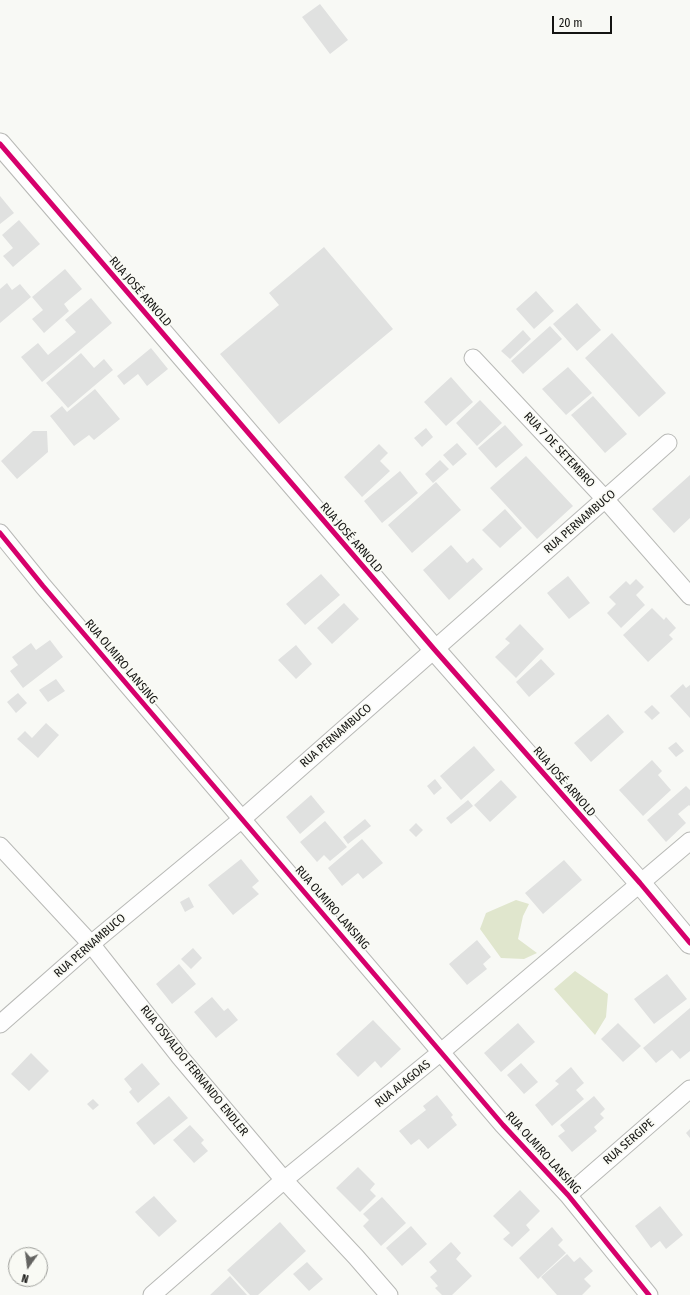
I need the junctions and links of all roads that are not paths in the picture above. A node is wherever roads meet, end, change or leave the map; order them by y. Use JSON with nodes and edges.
{"nodes":[{"id":1,"x":0,"y":144,"type":"edge"},
{"id":2,"x":474,"y":358,"type":"dead end"},
{"id":3,"x":668,"y":443,"type":"dead end"},
{"id":4,"x":606,"y":499,"type":"junction"},
{"id":5,"x":0,"y":533,"type":"edge"},
{"id":6,"x":690,"y":596,"type":"edge"},
{"id":7,"x":434,"y":649,"type":"junction"},
{"id":8,"x":242,"y":819,"type":"junction"},
{"id":9,"x":690,"y":841,"type":"edge"},
{"id":10,"x":0,"y":846,"type":"edge"},
{"id":11,"x":640,"y":883,"type":"junction"},
{"id":12,"x":690,"y":943,"type":"edge"},
{"id":13,"x":91,"y":944,"type":"junction"},
{"id":14,"x":0,"y":1024,"type":"edge"},
{"id":15,"x":441,"y":1052,"type":"junction"},
{"id":16,"x":690,"y":1089,"type":"edge"},
{"id":17,"x":284,"y":1180,"type":"junction"},
{"id":18,"x":568,"y":1195,"type":"junction"},
{"id":19,"x":152,"y":1295,"type":"edge"},
{"id":20,"x":389,"y":1295,"type":"edge"},
{"id":21,"x":649,"y":1295,"type":"edge"}],
"edges":[{"from":1,"to":7,"type":"street","name":"RUA JOSÉ ARNOLD"},
{"from":2,"to":4,"type":"street","name":"RUA 7 DE SETEMBRO"},
{"from":3,"to":4,"type":"street","name":"RUA PERNAMBUCO"},
{"from":4,"to":6,"type":"street","name":"RUA 7 DE SETEMBRO"},
{"from":4,"to":7,"type":"street","name":"RUA PERNAMBUCO"},
{"from":5,"to":8,"type":"street","name":"RUA OLMIRO LANSING"},
{"from":7,"to":8,"type":"street","name":"RUA PERNAMBUCO"},
{"from":7,"to":11,"type":"street","name":"RUA JOSÉ ARNOLD"},
{"from":8,"to":13,"type":"street","name":"RUA PERNAMBUCO"},
{"from":8,"to":15,"type":"street","name":"RUA OLMIRO LANSING"},
{"from":9,"to":11,"type":"street","name":"RUA ALAGOAS"},
{"from":10,"to":13,"type":"street","name":"RUA OSVALDO FERNANDO ENDLER"},
{"from":11,"to":12,"type":"street","name":"RUA JOSÉ ARNOLD"},
{"from":11,"to":15,"type":"street","name":"RUA ALAGOAS"},
{"from":13,"to":14,"type":"street","name":"RUA PERNAMBUCO"},
{"from":13,"to":17,"type":"street","name":"RUA OSVALDO FERNANDO ENDLER"},
{"from":15,"to":17,"type":"street","name":"RUA ALAGOAS"},
{"from":15,"to":18,"type":"street","name":"RUA OLMIRO LANSING"},
{"from":16,"to":18,"type":"street","name":"RUA SERGIPE"},
{"from":17,"to":19,"type":"street","name":"RUA ALAGOAS"},
{"from":17,"to":20,"type":"street","name":"RUA OSVALDO FERNANDO ENDLER"},
{"from":18,"to":21,"type":"street","name":"RUA OLMIRO LANSING"}]}
